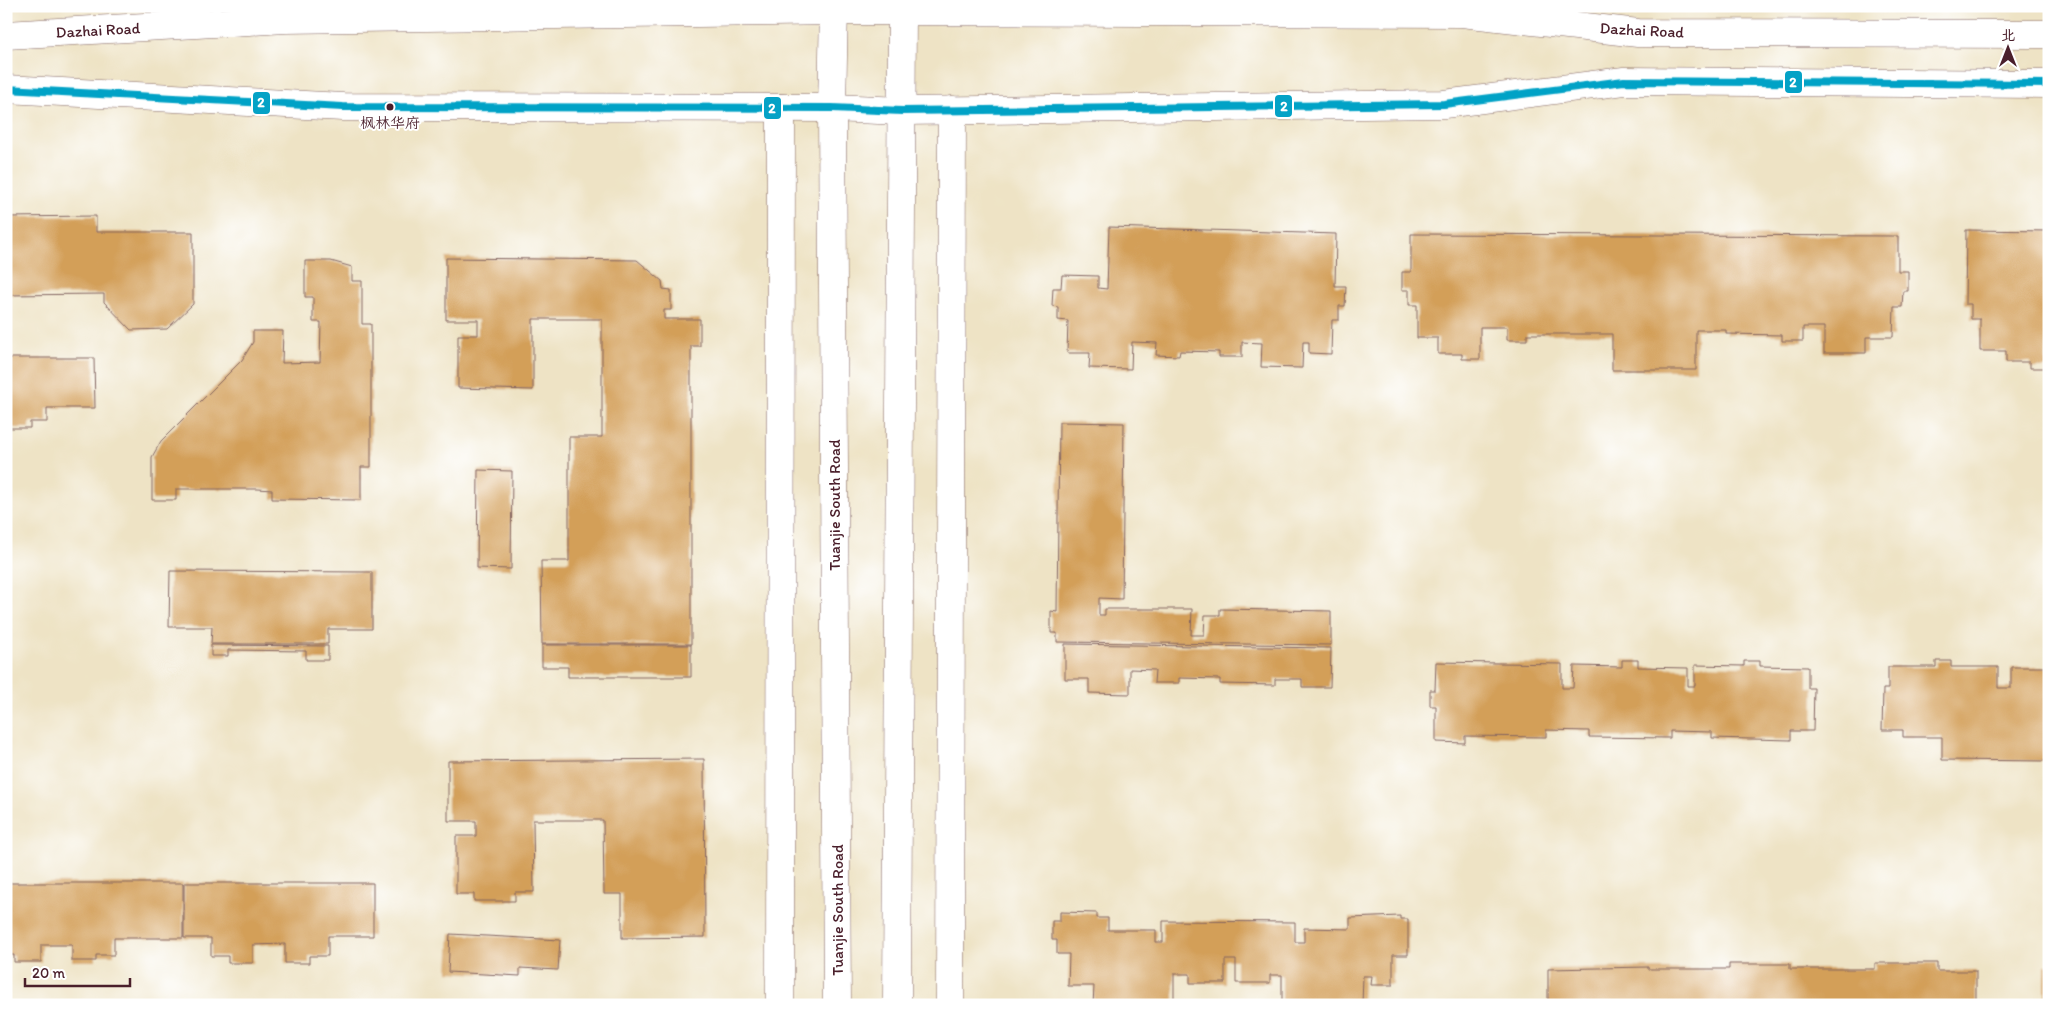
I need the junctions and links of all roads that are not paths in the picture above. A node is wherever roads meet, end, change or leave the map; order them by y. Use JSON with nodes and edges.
{"nodes":[{"id":1,"x":834,"y":9,"type":"edge"},
{"id":2,"x":902,"y":9,"type":"edge"},
{"id":3,"x":2049,"y":34,"type":"edge"},
{"id":4,"x":6,"y":35,"type":"edge"},
{"id":5,"x":2049,"y":84,"type":"edge"},
{"id":6,"x":6,"y":89,"type":"edge"},
{"id":7,"x":782,"y":108,"type":"junction"},
{"id":8,"x":832,"y":108,"type":"junction"},
{"id":9,"x":952,"y":110,"type":"junction"},
{"id":10,"x":902,"y":111,"type":"junction"},
{"id":11,"x":780,"y":1005,"type":"edge"},
{"id":12,"x":837,"y":1005,"type":"edge"},
{"id":13,"x":897,"y":1005,"type":"edge"},
{"id":14,"x":950,"y":1005,"type":"edge"}],
"edges":[{"from":1,"to":2,"type":"main road","name":"Dazhai Road"},
{"from":1,"to":4,"type":"main road","name":"Dazhai Road"},
{"from":1,"to":8,"type":"main road","name":"Tuanjie South Road"},
{"from":2,"to":3,"type":"main road","name":"Dazhai Road"},
{"from":2,"to":10,"type":"main road"},
{"from":5,"to":9,"type":"main road"},
{"from":6,"to":7,"type":"main road"},
{"from":7,"to":8,"type":"main road"},
{"from":7,"to":11,"type":"main road"},
{"from":8,"to":10,"type":"main road"},
{"from":8,"to":12,"type":"main road","name":"Tuanjie South Road"},
{"from":9,"to":10,"type":"main road"},
{"from":9,"to":14,"type":"main road"},
{"from":10,"to":13,"type":"main road"}]}
